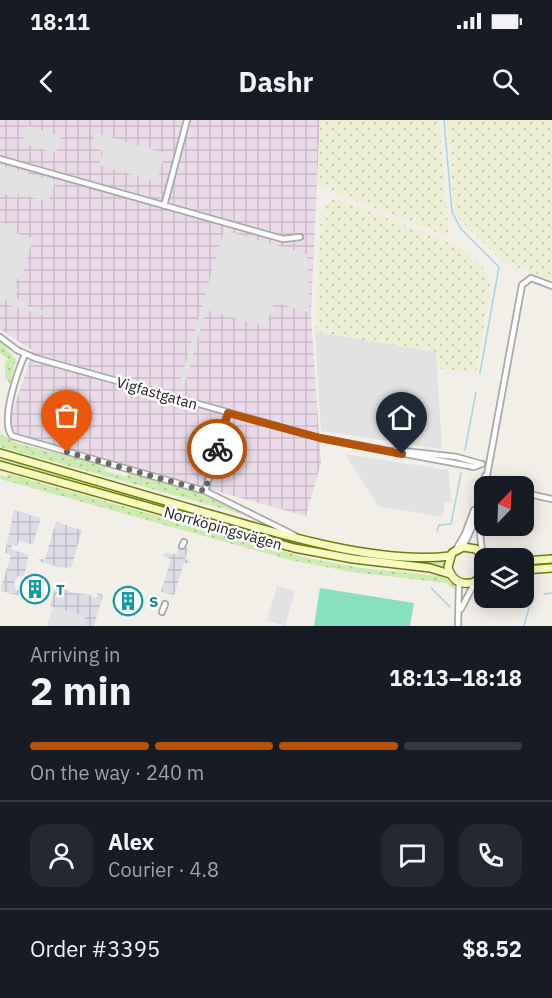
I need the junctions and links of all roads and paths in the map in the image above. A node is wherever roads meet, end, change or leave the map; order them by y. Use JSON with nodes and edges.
{"nodes":[{"id":1,"x":187,"y":120,"type":"edge"},
{"id":2,"x":0,"y":159,"type":"edge"},
{"id":3,"x":164,"y":206,"type":"junction"},
{"id":4,"x":300,"y":237,"type":"dead end"},
{"id":5,"x":552,"y":286,"type":"edge"},
{"id":6,"x":0,"y":337,"type":"edge"},
{"id":7,"x":25,"y":354,"type":"junction"},
{"id":8,"x":228,"y":413,"type":"junction"},
{"id":9,"x":0,"y":453,"type":"edge"},
{"id":10,"x":0,"y":465,"type":"edge"},
{"id":11,"x":485,"y":465,"type":"junction"},
{"id":12,"x":486,"y":475,"type":"edge"},
{"id":13,"x":205,"y":491,"type":"junction"},
{"id":14,"x":534,"y":495,"type":"edge"},
{"id":15,"x":552,"y":499,"type":"edge"},
{"id":16,"x":474,"y":510,"type":"edge"},
{"id":17,"x":474,"y":523,"type":"edge"},
{"id":18,"x":302,"y":539,"type":"junction"},
{"id":19,"x":463,"y":546,"type":"junction"},
{"id":20,"x":474,"y":548,"type":"edge"},
{"id":21,"x":452,"y":553,"type":"junction"},
{"id":22,"x":552,"y":559,"type":"edge"},
{"id":23,"x":534,"y":560,"type":"edge"},
{"id":24,"x":552,"y":568,"type":"edge"},
{"id":25,"x":534,"y":569,"type":"edge"},
{"id":26,"x":450,"y":574,"type":"junction"},
{"id":27,"x":459,"y":582,"type":"junction"},
{"id":28,"x":474,"y":582,"type":"edge"},
{"id":29,"x":474,"y":584,"type":"edge"},
{"id":30,"x":165,"y":604,"type":"dead end"},
{"id":31,"x":162,"y":612,"type":"dead end"},
{"id":32,"x":460,"y":612,"type":"junction"},
{"id":33,"x":458,"y":626,"type":"edge"}],
"edges":[{"from":1,"to":3,"type":"street"},
{"from":2,"to":3,"type":"street"},
{"from":3,"to":4,"type":"street"},
{"from":5,"to":11,"type":"street"},
{"from":6,"to":7,"type":"street","name":"Vigfastgatan"},
{"from":7,"to":8,"type":"street","name":"Vigfastgatan"},
{"from":7,"to":13,"type":"street"},
{"from":8,"to":11,"type":"street","name":"Vigfastgatan"},
{"from":8,"to":13,"type":"street"},
{"from":9,"to":18,"type":"main road","name":"Norrköpingsvägen"},
{"from":10,"to":26,"type":"main road","name":"Norrköpingsvägen"},
{"from":11,"to":12,"type":"street"},
{"from":13,"to":18,"type":"street"},
{"from":14,"to":15,"type":"street"},
{"from":16,"to":21,"type":"street"},
{"from":17,"to":19,"type":"street"},
{"from":18,"to":21,"type":"main road","name":"Norrköpingsvägen"},
{"from":19,"to":20,"type":"main road"},
{"from":19,"to":21,"type":"main road"},
{"from":21,"to":26,"type":"main road"},
{"from":22,"to":23,"type":"main road"},
{"from":24,"to":25,"type":"main road"},
{"from":26,"to":27,"type":"main road"},
{"from":27,"to":28,"type":"main road"},
{"from":27,"to":32,"type":"street"},
{"from":29,"to":32,"type":"street"},
{"from":30,"to":31,"type":"street"},
{"from":32,"to":33,"type":"street"}]}
